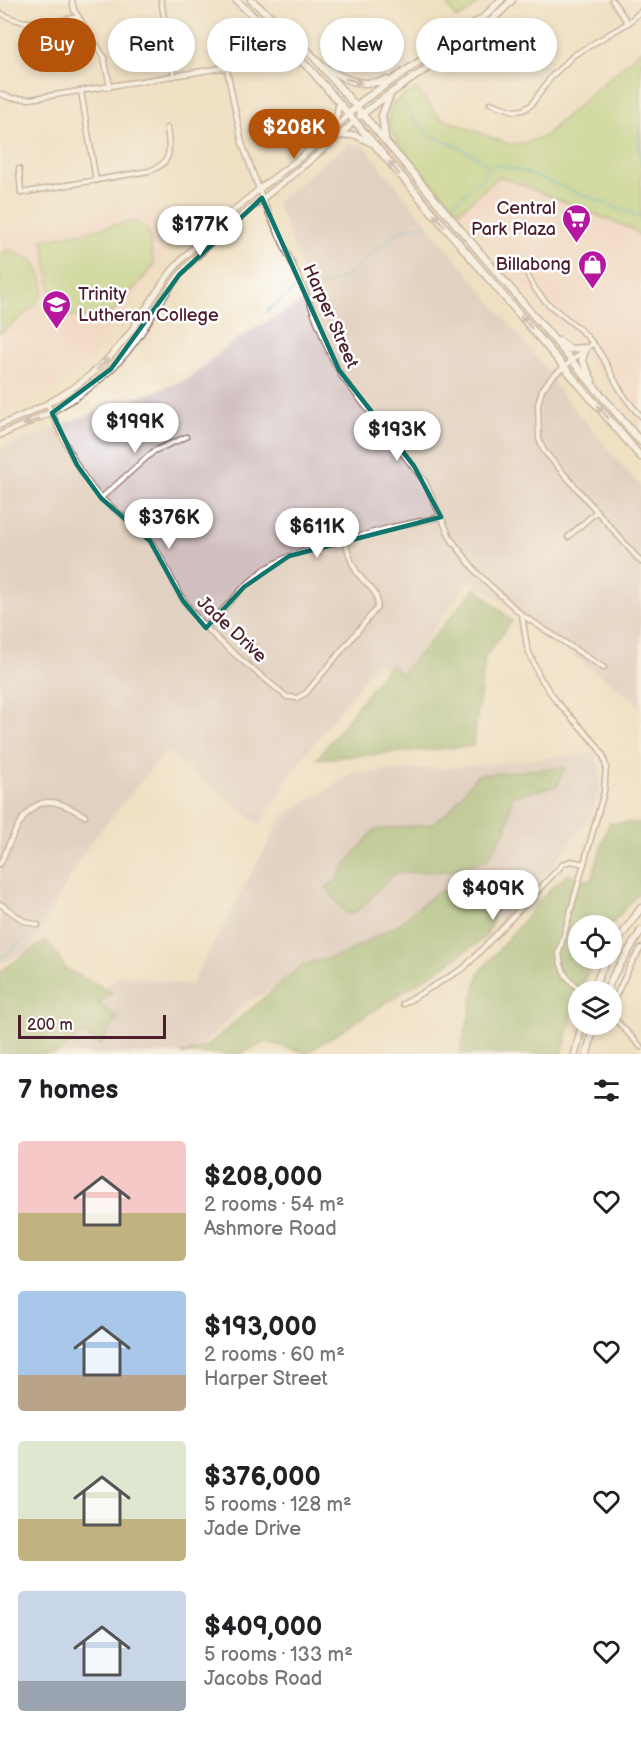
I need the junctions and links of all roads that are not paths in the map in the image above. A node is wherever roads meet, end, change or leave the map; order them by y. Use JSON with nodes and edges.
{"nodes":[{"id":1,"x":72,"y":0,"type":"edge"},
{"id":2,"x":161,"y":0,"type":"edge"},
{"id":3,"x":236,"y":0,"type":"edge"},
{"id":4,"x":251,"y":0,"type":"edge"},
{"id":5,"x":501,"y":0,"type":"edge"},
{"id":6,"x":512,"y":0,"type":"edge"},
{"id":7,"x":612,"y":0,"type":"edge"},
{"id":8,"x":641,"y":11,"type":"edge"},
{"id":9,"x":0,"y":13,"type":"edge"},
{"id":10,"x":78,"y":16,"type":"junction"},
{"id":11,"x":628,"y":23,"type":"junction"},
{"id":12,"x":319,"y":63,"type":"junction"},
{"id":13,"x":174,"y":76,"type":"junction"},
{"id":14,"x":393,"y":78,"type":"junction"},
{"id":15,"x":110,"y":87,"type":"junction"},
{"id":16,"x":81,"y":91,"type":"junction"},
{"id":17,"x":0,"y":94,"type":"edge"},
{"id":18,"x":390,"y":95,"type":"junction"},
{"id":19,"x":339,"y":103,"type":"junction"},
{"id":20,"x":490,"y":103,"type":"dead end"},
{"id":21,"x":356,"y":106,"type":"junction"},
{"id":22,"x":348,"y":114,"type":"junction"},
{"id":23,"x":363,"y":114,"type":"junction"},
{"id":24,"x":355,"y":121,"type":"junction"},
{"id":25,"x":167,"y":128,"type":"dead end"},
{"id":26,"x":334,"y":128,"type":"junction"},
{"id":27,"x":338,"y":137,"type":"junction"},
{"id":28,"x":385,"y":140,"type":"junction"},
{"id":29,"x":375,"y":144,"type":"junction"},
{"id":30,"x":19,"y":169,"type":"dead end"},
{"id":31,"x":96,"y":181,"type":"junction"},
{"id":32,"x":260,"y":189,"type":"junction"},
{"id":33,"x":262,"y":198,"type":"junction"},
{"id":34,"x":526,"y":271,"type":"dead end"},
{"id":35,"x":551,"y":336,"type":"junction"},
{"id":36,"x":593,"y":343,"type":"junction"},
{"id":37,"x":586,"y":348,"type":"junction"},
{"id":38,"x":572,"y":361,"type":"junction"},
{"id":39,"x":565,"y":367,"type":"junction"},
{"id":40,"x":594,"y":387,"type":"junction"},
{"id":41,"x":48,"y":405,"type":"junction"},
{"id":42,"x":52,"y":413,"type":"junction"},
{"id":43,"x":641,"y":416,"type":"edge"},
{"id":44,"x":0,"y":425,"type":"edge"},
{"id":45,"x":0,"y":435,"type":"edge"},
{"id":46,"x":186,"y":436,"type":"dead end"},
{"id":47,"x":641,"y":442,"type":"edge"},
{"id":48,"x":641,"y":457,"type":"edge"},
{"id":49,"x":101,"y":498,"type":"junction"},
{"id":50,"x":596,"y":512,"type":"junction"},
{"id":51,"x":441,"y":517,"type":"junction"},
{"id":52,"x":568,"y":537,"type":"dead end"},
{"id":53,"x":345,"y":540,"type":"junction"},
{"id":54,"x":641,"y":562,"type":"edge"},
{"id":55,"x":522,"y":615,"type":"junction"},
{"id":56,"x":206,"y":628,"type":"junction"},
{"id":57,"x":604,"y":669,"type":"dead end"},
{"id":58,"x":85,"y":816,"type":"dead end"},
{"id":59,"x":0,"y":864,"type":"edge"},
{"id":60,"x":584,"y":864,"type":"junction"},
{"id":61,"x":0,"y":904,"type":"edge"},
{"id":62,"x":641,"y":908,"type":"edge"},
{"id":63,"x":38,"y":925,"type":"dead end"},
{"id":64,"x":641,"y":931,"type":"edge"},
{"id":65,"x":622,"y":935,"type":"edge"},
{"id":66,"x":641,"y":948,"type":"edge"},
{"id":67,"x":570,"y":981,"type":"edge"},
{"id":68,"x":611,"y":981,"type":"edge"},
{"id":69,"x":622,"y":983,"type":"edge"},
{"id":70,"x":403,"y":1004,"type":"dead end"},
{"id":71,"x":622,"y":1027,"type":"edge"},
{"id":72,"x":579,"y":1035,"type":"edge"},
{"id":73,"x":591,"y":1035,"type":"edge"},
{"id":74,"x":641,"y":1047,"type":"edge"},
{"id":75,"x":574,"y":1054,"type":"edge"},
{"id":76,"x":587,"y":1054,"type":"edge"}],
"edges":[{"from":1,"to":10,"type":"street"},
{"from":2,"to":13,"type":"street"},
{"from":3,"to":19,"type":"main road"},
{"from":4,"to":12,"type":"main road"},
{"from":5,"to":14,"type":"main road"},
{"from":6,"to":18,"type":"main road"},
{"from":7,"to":11,"type":"street"},
{"from":8,"to":11,"type":"street"},
{"from":9,"to":10,"type":"street"},
{"from":10,"to":15,"type":"street"},
{"from":11,"to":20,"type":"street"},
{"from":12,"to":14,"type":"main road","one_way":true},
{"from":12,"to":21,"type":"main road"},
{"from":13,"to":15,"type":"street"},
{"from":13,"to":32,"type":"street","name":"Harper Street"},
{"from":14,"to":21,"type":"main road"},
{"from":15,"to":16,"type":"street"},
{"from":16,"to":17,"type":"street"},
{"from":16,"to":31,"type":"street"},
{"from":18,"to":23,"type":"main road"},
{"from":18,"to":28,"type":"main road"},
{"from":19,"to":22,"type":"main road"},
{"from":19,"to":26,"type":"main road"},
{"from":21,"to":22,"type":"main road"},
{"from":21,"to":23,"type":"main road"},
{"from":22,"to":24,"type":"main road"},
{"from":22,"to":26,"type":"main road"},
{"from":23,"to":24,"type":"main road"},
{"from":23,"to":28,"type":"main road"},
{"from":24,"to":27,"type":"main road"},
{"from":24,"to":29,"type":"main road"},
{"from":25,"to":31,"type":"street"},
{"from":26,"to":32,"type":"main road"},
{"from":27,"to":29,"type":"main road"},
{"from":27,"to":33,"type":"main road"},
{"from":28,"to":35,"type":"main road"},
{"from":39,"to":29,"type":"main road","one_way":true},
{"from":30,"to":31,"type":"street"},
{"from":32,"to":33,"type":"street","name":"Harper Street"},
{"from":41,"to":32,"type":"main road","one_way":true},
{"from":33,"to":42,"type":"main road"},
{"from":33,"to":51,"type":"street","name":"Harper Street"},
{"from":34,"to":36,"type":"street"},
{"from":35,"to":37,"type":"main road"},
{"from":35,"to":38,"type":"main road"},
{"from":36,"to":37,"type":"street"},
{"from":36,"to":43,"type":"street"},
{"from":37,"to":38,"type":"street"},
{"from":37,"to":40,"type":"main road"},
{"from":38,"to":39,"type":"street"},
{"from":38,"to":40,"type":"main road"},
{"from":48,"to":39,"type":"main road","one_way":true},
{"from":39,"to":50,"type":"street"},
{"from":40,"to":47,"type":"main road"},
{"from":41,"to":42,"type":"street","name":"Jade Drive"},
{"from":41,"to":44,"type":"main road"},
{"from":42,"to":45,"type":"main road","one_way":true},
{"from":42,"to":49,"type":"street","name":"Jade Drive"},
{"from":46,"to":49,"type":"street"},
{"from":49,"to":56,"type":"street","name":"Jade Drive"},
{"from":50,"to":52,"type":"street"},
{"from":50,"to":54,"type":"street"},
{"from":51,"to":53,"type":"street"},
{"from":51,"to":55,"type":"street","name":"Harper Street"},
{"from":53,"to":56,"type":"street"},
{"from":53,"to":56,"type":"street","name":"Jade Drive"},
{"from":55,"to":57,"type":"street","name":"Harper Street"},
{"from":55,"to":60,"type":"street"},
{"from":58,"to":59,"type":"street"},
{"from":60,"to":67,"type":"street"},
{"from":60,"to":70,"type":"street"},
{"from":61,"to":63,"type":"street"},
{"from":62,"to":65,"type":"main road"},
{"from":64,"to":68,"type":"main road"},
{"from":66,"to":69,"type":"street"},
{"from":71,"to":74,"type":"street"},
{"from":72,"to":75,"type":"main road"},
{"from":73,"to":76,"type":"main road"}]}
